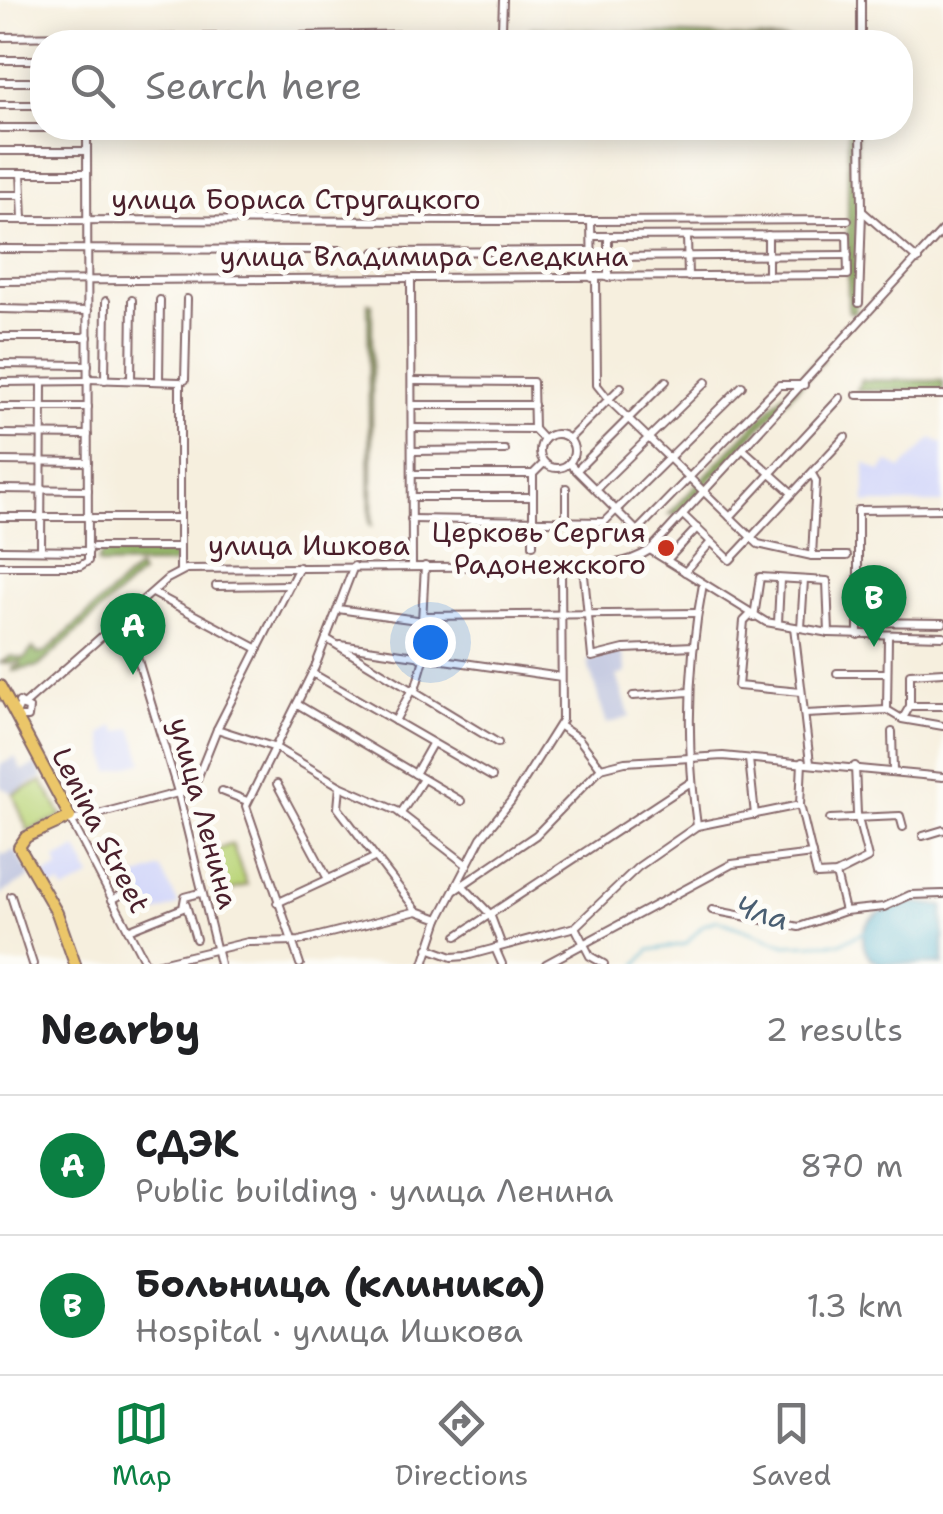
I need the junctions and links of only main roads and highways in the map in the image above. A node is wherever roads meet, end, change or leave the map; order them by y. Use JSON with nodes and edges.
{"nodes":[{"id":1,"x":0,"y":686,"type":"edge"},
{"id":2,"x":76,"y":964,"type":"edge"}],
"edges":[{"from":1,"to":2,"type":"main road","name":"Lenina Street"}]}
